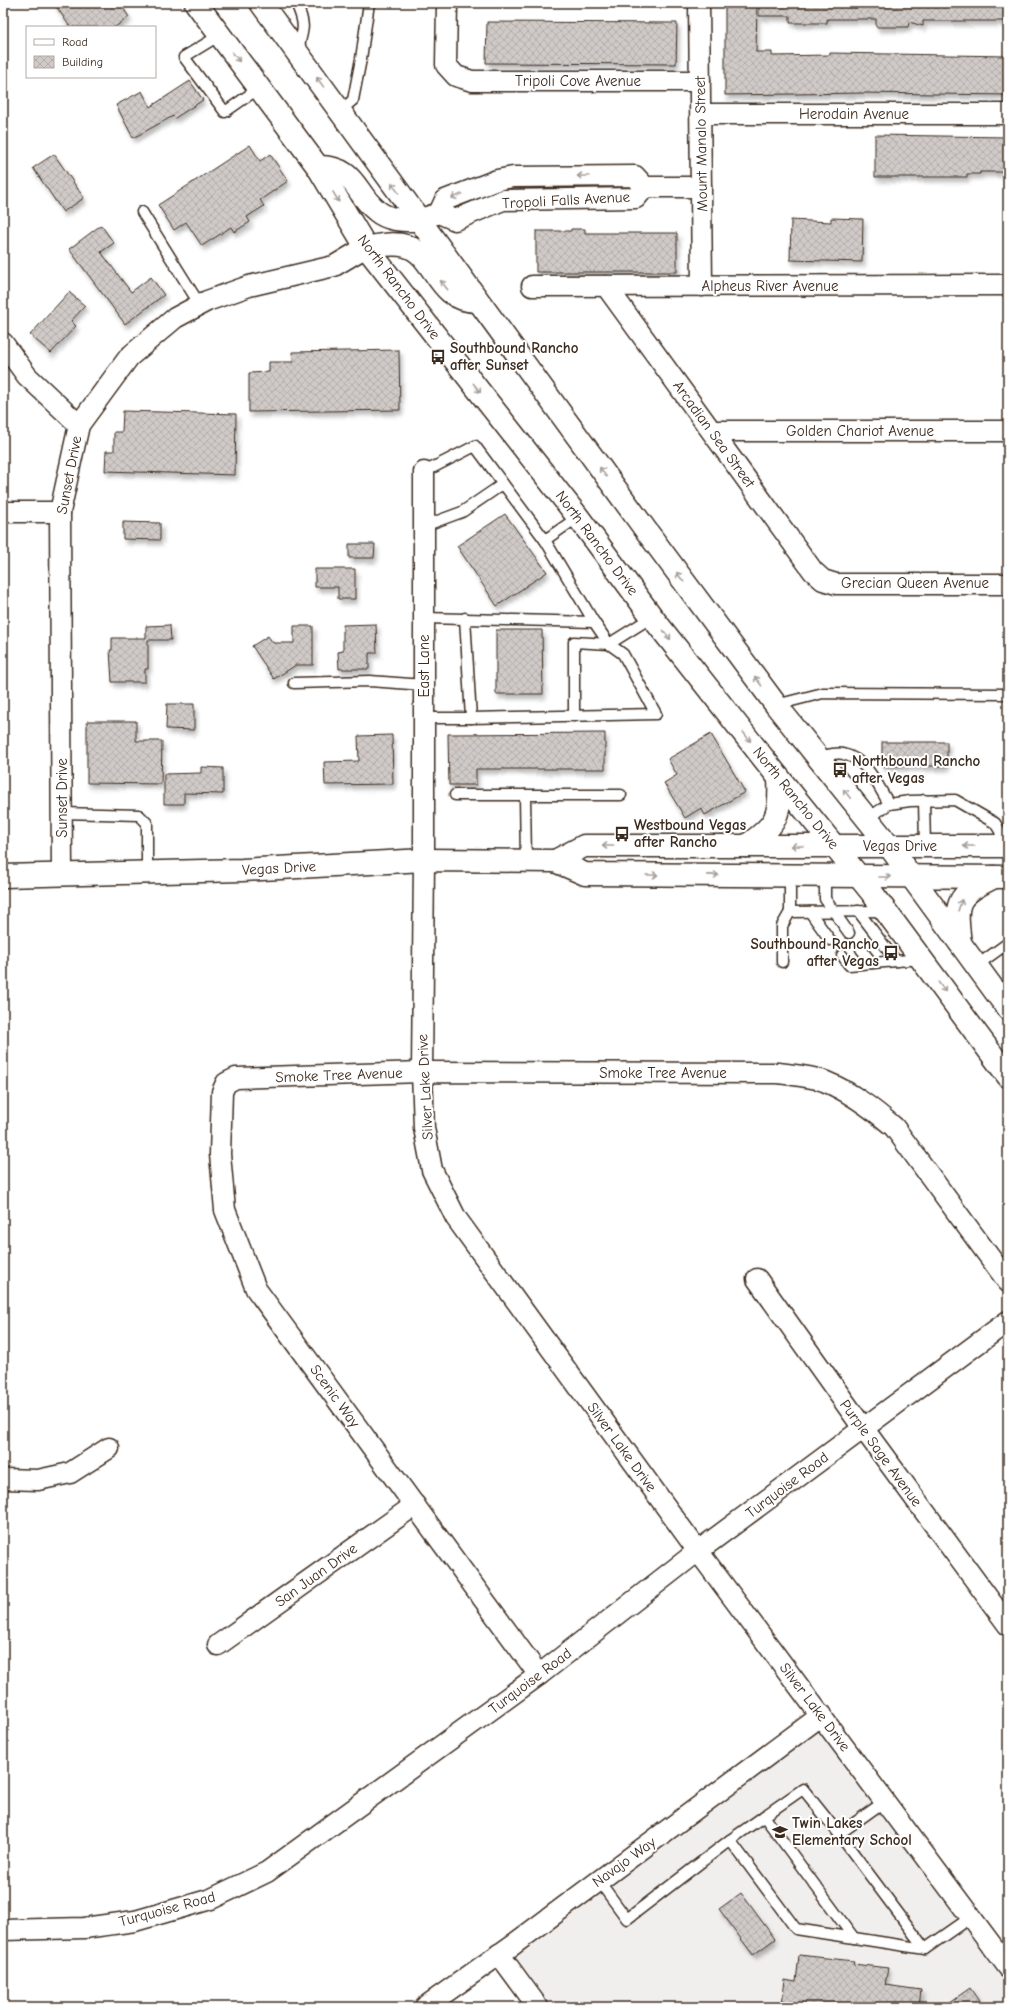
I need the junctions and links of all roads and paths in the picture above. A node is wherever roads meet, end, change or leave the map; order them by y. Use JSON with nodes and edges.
{"nodes":[{"id":1,"x":196,"y":3,"type":"edge"},
{"id":2,"x":262,"y":3,"type":"edge"},
{"id":3,"x":296,"y":3,"type":"edge"},
{"id":4,"x":369,"y":3,"type":"edge"},
{"id":5,"x":447,"y":3,"type":"edge"},
{"id":6,"x":700,"y":3,"type":"edge"},
{"id":7,"x":220,"y":35,"type":"junction"},
{"id":8,"x":297,"y":51,"type":"junction"},
{"id":9,"x":700,"y":81,"type":"junction"},
{"id":10,"x":259,"y":88,"type":"junction"},
{"id":11,"x":340,"y":111,"type":"junction"},
{"id":12,"x":701,"y":114,"type":"junction"},
{"id":13,"x":1008,"y":114,"type":"edge"},
{"id":14,"x":318,"y":167,"type":"junction"},
{"id":15,"x":701,"y":187,"type":"junction"},
{"id":16,"x":142,"y":212,"type":"dead end"},
{"id":17,"x":418,"y":220,"type":"junction"},
{"id":18,"x":366,"y":247,"type":"junction"},
{"id":19,"x":1008,"y":285,"type":"edge"},
{"id":20,"x":532,"y":286,"type":"dead end"},
{"id":21,"x":606,"y":286,"type":"junction"},
{"id":22,"x":702,"y":286,"type":"junction"},
{"id":23,"x":477,"y":301,"type":"junction"},
{"id":24,"x":200,"y":305,"type":"junction"},
{"id":25,"x":3,"y":344,"type":"edge"},
{"id":26,"x":79,"y":425,"type":"junction"},
{"id":27,"x":712,"y":431,"type":"junction"},
{"id":28,"x":1008,"y":431,"type":"edge"},
{"id":29,"x":424,"y":472,"type":"joint"},
{"id":30,"x":503,"y":484,"type":"junction"},
{"id":31,"x":3,"y":512,"type":"edge"},
{"id":32,"x":60,"y":512,"type":"junction"},
{"id":33,"x":578,"y":517,"type":"junction"},
{"id":34,"x":424,"y":526,"type":"junction"},
{"id":35,"x":545,"y":540,"type":"junction"},
{"id":36,"x":823,"y":580,"type":"joint"},
{"id":37,"x":1008,"y":584,"type":"edge"},
{"id":38,"x":652,"y":617,"type":"junction"},
{"id":39,"x":424,"y":618,"type":"junction"},
{"id":40,"x":465,"y":618,"type":"junction"},
{"id":41,"x":594,"y":622,"type":"junction"},
{"id":42,"x":609,"y":644,"type":"junction"},
{"id":43,"x":294,"y":682,"type":"dead end"},
{"id":44,"x":424,"y":684,"type":"junction"},
{"id":45,"x":1008,"y":694,"type":"edge"},
{"id":46,"x":776,"y":705,"type":"junction"},
{"id":47,"x":574,"y":716,"type":"junction"},
{"id":48,"x":424,"y":718,"type":"junction"},
{"id":49,"x":471,"y":718,"type":"junction"},
{"id":50,"x":818,"y":757,"type":"junction"},
{"id":51,"x":779,"y":778,"type":"junction"},
{"id":52,"x":455,"y":795,"type":"dead end"},
{"id":53,"x":525,"y":795,"type":"junction"},
{"id":54,"x":621,"y":795,"type":"dead end"},
{"id":55,"x":924,"y":800,"type":"junction"},
{"id":56,"x":889,"y":804,"type":"junction"},
{"id":57,"x":62,"y":813,"type":"junction"},
{"id":58,"x":867,"y":819,"type":"junction"},
{"id":59,"x":746,"y":846,"type":"junction"},
{"id":60,"x":836,"y":846,"type":"junction"},
{"id":61,"x":889,"y":846,"type":"junction"},
{"id":62,"x":925,"y":846,"type":"junction"},
{"id":63,"x":1006,"y":846,"type":"edge"},
{"id":64,"x":424,"y":860,"type":"junction"},
{"id":65,"x":526,"y":861,"type":"junction"},
{"id":66,"x":555,"y":861,"type":"junction"},
{"id":67,"x":147,"y":873,"type":"junction"},
{"id":68,"x":62,"y":874,"type":"junction"},
{"id":69,"x":3,"y":876,"type":"edge"},
{"id":70,"x":790,"y":876,"type":"junction"},
{"id":71,"x":825,"y":876,"type":"junction"},
{"id":72,"x":859,"y":876,"type":"junction"},
{"id":73,"x":912,"y":877,"type":"junction"},
{"id":74,"x":1001,"y":877,"type":"edge"},
{"id":75,"x":833,"y":911,"type":"junction"},
{"id":76,"x":858,"y":911,"type":"junction"},
{"id":77,"x":886,"y":911,"type":"junction"},
{"id":78,"x":790,"y":912,"type":"junction"},
{"id":79,"x":810,"y":912,"type":"junction"},
{"id":80,"x":849,"y":933,"type":"dead end"},
{"id":81,"x":830,"y":940,"type":"dead end"},
{"id":82,"x":960,"y":943,"type":"junction"},
{"id":83,"x":1008,"y":943,"type":"edge"},
{"id":84,"x":861,"y":949,"type":"dead end"},
{"id":85,"x":842,"y":955,"type":"dead end"},
{"id":86,"x":922,"y":959,"type":"junction"},
{"id":87,"x":896,"y":961,"type":"junction"},
{"id":88,"x":782,"y":962,"type":"dead end"},
{"id":89,"x":872,"y":963,"type":"junction"},
{"id":90,"x":976,"y":966,"type":"junction"},
{"id":91,"x":1008,"y":1009,"type":"edge"},
{"id":92,"x":422,"y":1072,"type":"junction"},
{"id":93,"x":1008,"y":1076,"type":"edge"},
{"id":94,"x":226,"y":1083,"type":"joint"},
{"id":95,"x":757,"y":1279,"type":"dead end"},
{"id":96,"x":1008,"y":1282,"type":"edge"},
{"id":97,"x":1008,"y":1321,"type":"edge"},
{"id":98,"x":863,"y":1428,"type":"junction"},
{"id":99,"x":109,"y":1448,"type":"dead end"},
{"id":100,"x":3,"y":1479,"type":"edge"},
{"id":101,"x":414,"y":1505,"type":"junction"},
{"id":102,"x":698,"y":1551,"type":"junction"},
{"id":103,"x":1008,"y":1625,"type":"edge"},
{"id":104,"x":218,"y":1645,"type":"dead end"},
{"id":105,"x":539,"y":1675,"type":"junction"},
{"id":106,"x":822,"y":1715,"type":"junction"},
{"id":107,"x":885,"y":1801,"type":"junction"},
{"id":108,"x":764,"y":1816,"type":"junction"},
{"id":109,"x":839,"y":1834,"type":"junction"},
{"id":110,"x":730,"y":1840,"type":"junction"},
{"id":111,"x":599,"y":1881,"type":"junction"},
{"id":112,"x":971,"y":1917,"type":"junction"},
{"id":113,"x":3,"y":1930,"type":"edge"},
{"id":114,"x":854,"y":1938,"type":"junction"},
{"id":115,"x":925,"y":1949,"type":"junction"},
{"id":116,"x":500,"y":1954,"type":"junction"},
{"id":117,"x":1008,"y":1967,"type":"edge"},
{"id":118,"x":425,"y":2007,"type":"edge"},
{"id":119,"x":538,"y":2007,"type":"edge"}],
"edges":[{"from":1,"to":7,"type":"main road","name":"North Rancho Drive"},
{"from":2,"to":8,"type":"main road"},
{"from":3,"to":8,"type":"lane"},
{"from":4,"to":11,"type":"lane"},
{"from":5,"to":9,"type":"street","name":"Tripoli Cove Avenue"},
{"from":6,"to":9,"type":"street","name":"Mount Manalo Street"},
{"from":7,"to":10,"type":"main road","name":"North Rancho Drive","one_way":true},
{"from":7,"to":10,"type":"lane"},
{"from":11,"to":8,"type":"main road","one_way":true},
{"from":9,"to":12,"type":"street","name":"Mount Manalo Street"},
{"from":10,"to":14,"type":"main road","name":"North Rancho Drive"},
{"from":17,"to":11,"type":"main road","one_way":true},
{"from":12,"to":13,"type":"street","name":"Herodain Avenue"},
{"from":12,"to":15,"type":"street","name":"Mount Manalo Street"},
{"from":14,"to":17,"type":"main road"},
{"from":14,"to":18,"type":"main road","name":"North Rancho Drive","one_way":true},
{"from":15,"to":17,"type":"street","name":"Tropoli Falls Avenue"},
{"from":15,"to":22,"type":"street","name":"Mount Manalo Street"},
{"from":16,"to":24,"type":"lane"},
{"from":17,"to":23,"type":"main road"},
{"from":23,"to":18,"type":"main road","one_way":true},
{"from":18,"to":24,"type":"street","name":"Sunset Drive"},
{"from":18,"to":33,"type":"main road","name":"North Rancho Drive","one_way":true},
{"from":19,"to":22,"type":"street","name":"Alpheus River Avenue"},
{"from":20,"to":21,"type":"street","name":"Alpheus River Avenue"},
{"from":21,"to":22,"type":"street","name":"Alpheus River Avenue"},
{"from":21,"to":27,"type":"street","name":"Arcadian Sea Street"},
{"from":46,"to":23,"type":"main road","one_way":true},
{"from":24,"to":26,"type":"street","name":"Sunset Drive"},
{"from":25,"to":26,"type":"street"},
{"from":26,"to":32,"type":"street","name":"Sunset Drive"},
{"from":27,"to":28,"type":"street","name":"Golden Chariot Avenue"},
{"from":27,"to":36,"type":"street","name":"Arcadian Sea Street"},
{"from":29,"to":30,"type":"lane"},
{"from":29,"to":34,"type":"street","name":"East Lane"},
{"from":30,"to":34,"type":"lane"},
{"from":30,"to":35,"type":"lane"},
{"from":31,"to":32,"type":"street"},
{"from":32,"to":57,"type":"street","name":"Sunset Drive"},
{"from":33,"to":35,"type":"lane"},
{"from":33,"to":38,"type":"main road","name":"North Rancho Drive"},
{"from":34,"to":39,"type":"street","name":"East Lane"},
{"from":35,"to":41,"type":"lane"},
{"from":36,"to":37,"type":"street","name":"Grecian Queen Avenue"},
{"from":38,"to":42,"type":"lane"},
{"from":38,"to":51,"type":"main road","name":"North Rancho Drive","one_way":true},
{"from":39,"to":40,"type":"lane"},
{"from":39,"to":44,"type":"street","name":"East Lane"},
{"from":40,"to":41,"type":"lane"},
{"from":40,"to":49,"type":"lane"},
{"from":41,"to":42,"type":"lane"},
{"from":42,"to":47,"type":"lane"},
{"from":42,"to":47,"type":"lane"},
{"from":43,"to":44,"type":"lane"},
{"from":44,"to":48,"type":"street","name":"East Lane"},
{"from":45,"to":46,"type":"lane"},
{"from":46,"to":50,"type":"main road"},
{"from":47,"to":49,"type":"lane"},
{"from":48,"to":49,"type":"lane"},
{"from":48,"to":64,"type":"street","name":"East Lane"},
{"from":50,"to":56,"type":"lane"},
{"from":58,"to":50,"type":"main road","one_way":true},
{"from":51,"to":59,"type":"main road"},
{"from":51,"to":60,"type":"main road","name":"North Rancho Drive"},
{"from":52,"to":53,"type":"lane"},
{"from":53,"to":54,"type":"lane"},
{"from":53,"to":65,"type":"lane"},
{"from":55,"to":56,"type":"lane"},
{"from":55,"to":62,"type":"lane"},
{"from":55,"to":63,"type":"lane"},
{"from":56,"to":58,"type":"lane"},
{"from":57,"to":67,"type":"lane"},
{"from":57,"to":68,"type":"street","name":"Sunset Drive"},
{"from":58,"to":61,"type":"main road"},
{"from":60,"to":59,"type":"main road","name":"Vegas Drive","one_way":true},
{"from":59,"to":66,"type":"main road","name":"Vegas Drive","one_way":true},
{"from":60,"to":61,"type":"main road","name":"Vegas Drive"},
{"from":60,"to":72,"type":"main road","name":"North Rancho Drive"},
{"from":61,"to":62,"type":"main road","name":"Vegas Drive"},
{"from":61,"to":73,"type":"main road"},
{"from":63,"to":62,"type":"main road","name":"Vegas Drive","one_way":true},
{"from":64,"to":65,"type":"main road","name":"Vegas Drive"},
{"from":64,"to":67,"type":"main road","name":"Vegas Drive"},
{"from":64,"to":92,"type":"street","name":"Silver Lake Drive"},
{"from":65,"to":66,"type":"main road","name":"Vegas Drive"},
{"from":66,"to":70,"type":"main road","name":"Vegas Drive","one_way":true},
{"from":67,"to":68,"type":"main road","name":"Vegas Drive"},
{"from":68,"to":69,"type":"main road","name":"Vegas Drive"},
{"from":70,"to":71,"type":"main road","name":"Vegas Drive"},
{"from":70,"to":78,"type":"lane"},
{"from":71,"to":72,"type":"main road","name":"Vegas Drive"},
{"from":71,"to":75,"type":"lane"},
{"from":72,"to":73,"type":"main road","name":"Vegas Drive","one_way":true},
{"from":72,"to":77,"type":"main road","name":"North Rancho Drive"},
{"from":73,"to":74,"type":"main road","name":"Vegas Drive"},
{"from":73,"to":82,"type":"main road"},
{"from":82,"to":74,"type":"main road","one_way":true},
{"from":75,"to":76,"type":"lane"},
{"from":75,"to":79,"type":"lane"},
{"from":75,"to":80,"type":"lane"},
{"from":76,"to":77,"type":"lane"},
{"from":76,"to":87,"type":"lane"},
{"from":77,"to":86,"type":"main road","name":"North Rancho Drive"},
{"from":78,"to":79,"type":"lane"},
{"from":78,"to":88,"type":"lane"},
{"from":79,"to":81,"type":"lane"},
{"from":82,"to":90,"type":"main road"},
{"from":83,"to":90,"type":"lane"},
{"from":84,"to":89,"type":"lane"},
{"from":85,"to":89,"type":"lane"},
{"from":86,"to":87,"type":"lane"},
{"from":86,"to":93,"type":"main road","name":"North Rancho Drive","one_way":true},
{"from":87,"to":89,"type":"lane"},
{"from":90,"to":91,"type":"main road"},
{"from":92,"to":94,"type":"street","name":"Smoke Tree Avenue"},
{"from":92,"to":96,"type":"street","name":"Smoke Tree Avenue"},
{"from":92,"to":102,"type":"street","name":"Silver Lake Drive"},
{"from":94,"to":101,"type":"street","name":"Scenic Way"},
{"from":95,"to":98,"type":"street","name":"Purple Sage Avenue"},
{"from":97,"to":98,"type":"street","name":"Turquoise Road"},
{"from":98,"to":102,"type":"street","name":"Turquoise Road"},
{"from":98,"to":103,"type":"street","name":"Purple Sage Avenue"},
{"from":99,"to":100,"type":"street"},
{"from":101,"to":104,"type":"street","name":"San Juan Drive"},
{"from":101,"to":105,"type":"street","name":"Scenic Way"},
{"from":102,"to":105,"type":"street","name":"Turquoise Road"},
{"from":102,"to":106,"type":"street","name":"Silver Lake Drive"},
{"from":105,"to":113,"type":"street","name":"Turquoise Road"},
{"from":106,"to":107,"type":"street","name":"Silver Lake Drive"},
{"from":106,"to":111,"type":"street","name":"Navajo Way"},
{"from":107,"to":109,"type":"lane"},
{"from":107,"to":112,"type":"street","name":"Silver Lake Drive"},
{"from":108,"to":109,"type":"lane"},
{"from":108,"to":110,"type":"lane"},
{"from":108,"to":114,"type":"lane"},
{"from":109,"to":115,"type":"lane"},
{"from":110,"to":111,"type":"lane"},
{"from":110,"to":114,"type":"lane"},
{"from":111,"to":116,"type":"street","name":"Navajo Way"},
{"from":112,"to":115,"type":"lane"},
{"from":112,"to":117,"type":"street","name":"Silver Lake Drive"},
{"from":114,"to":115,"type":"lane"},
{"from":116,"to":118,"type":"street","name":"Navajo Way"},
{"from":116,"to":119,"type":"street"}]}
